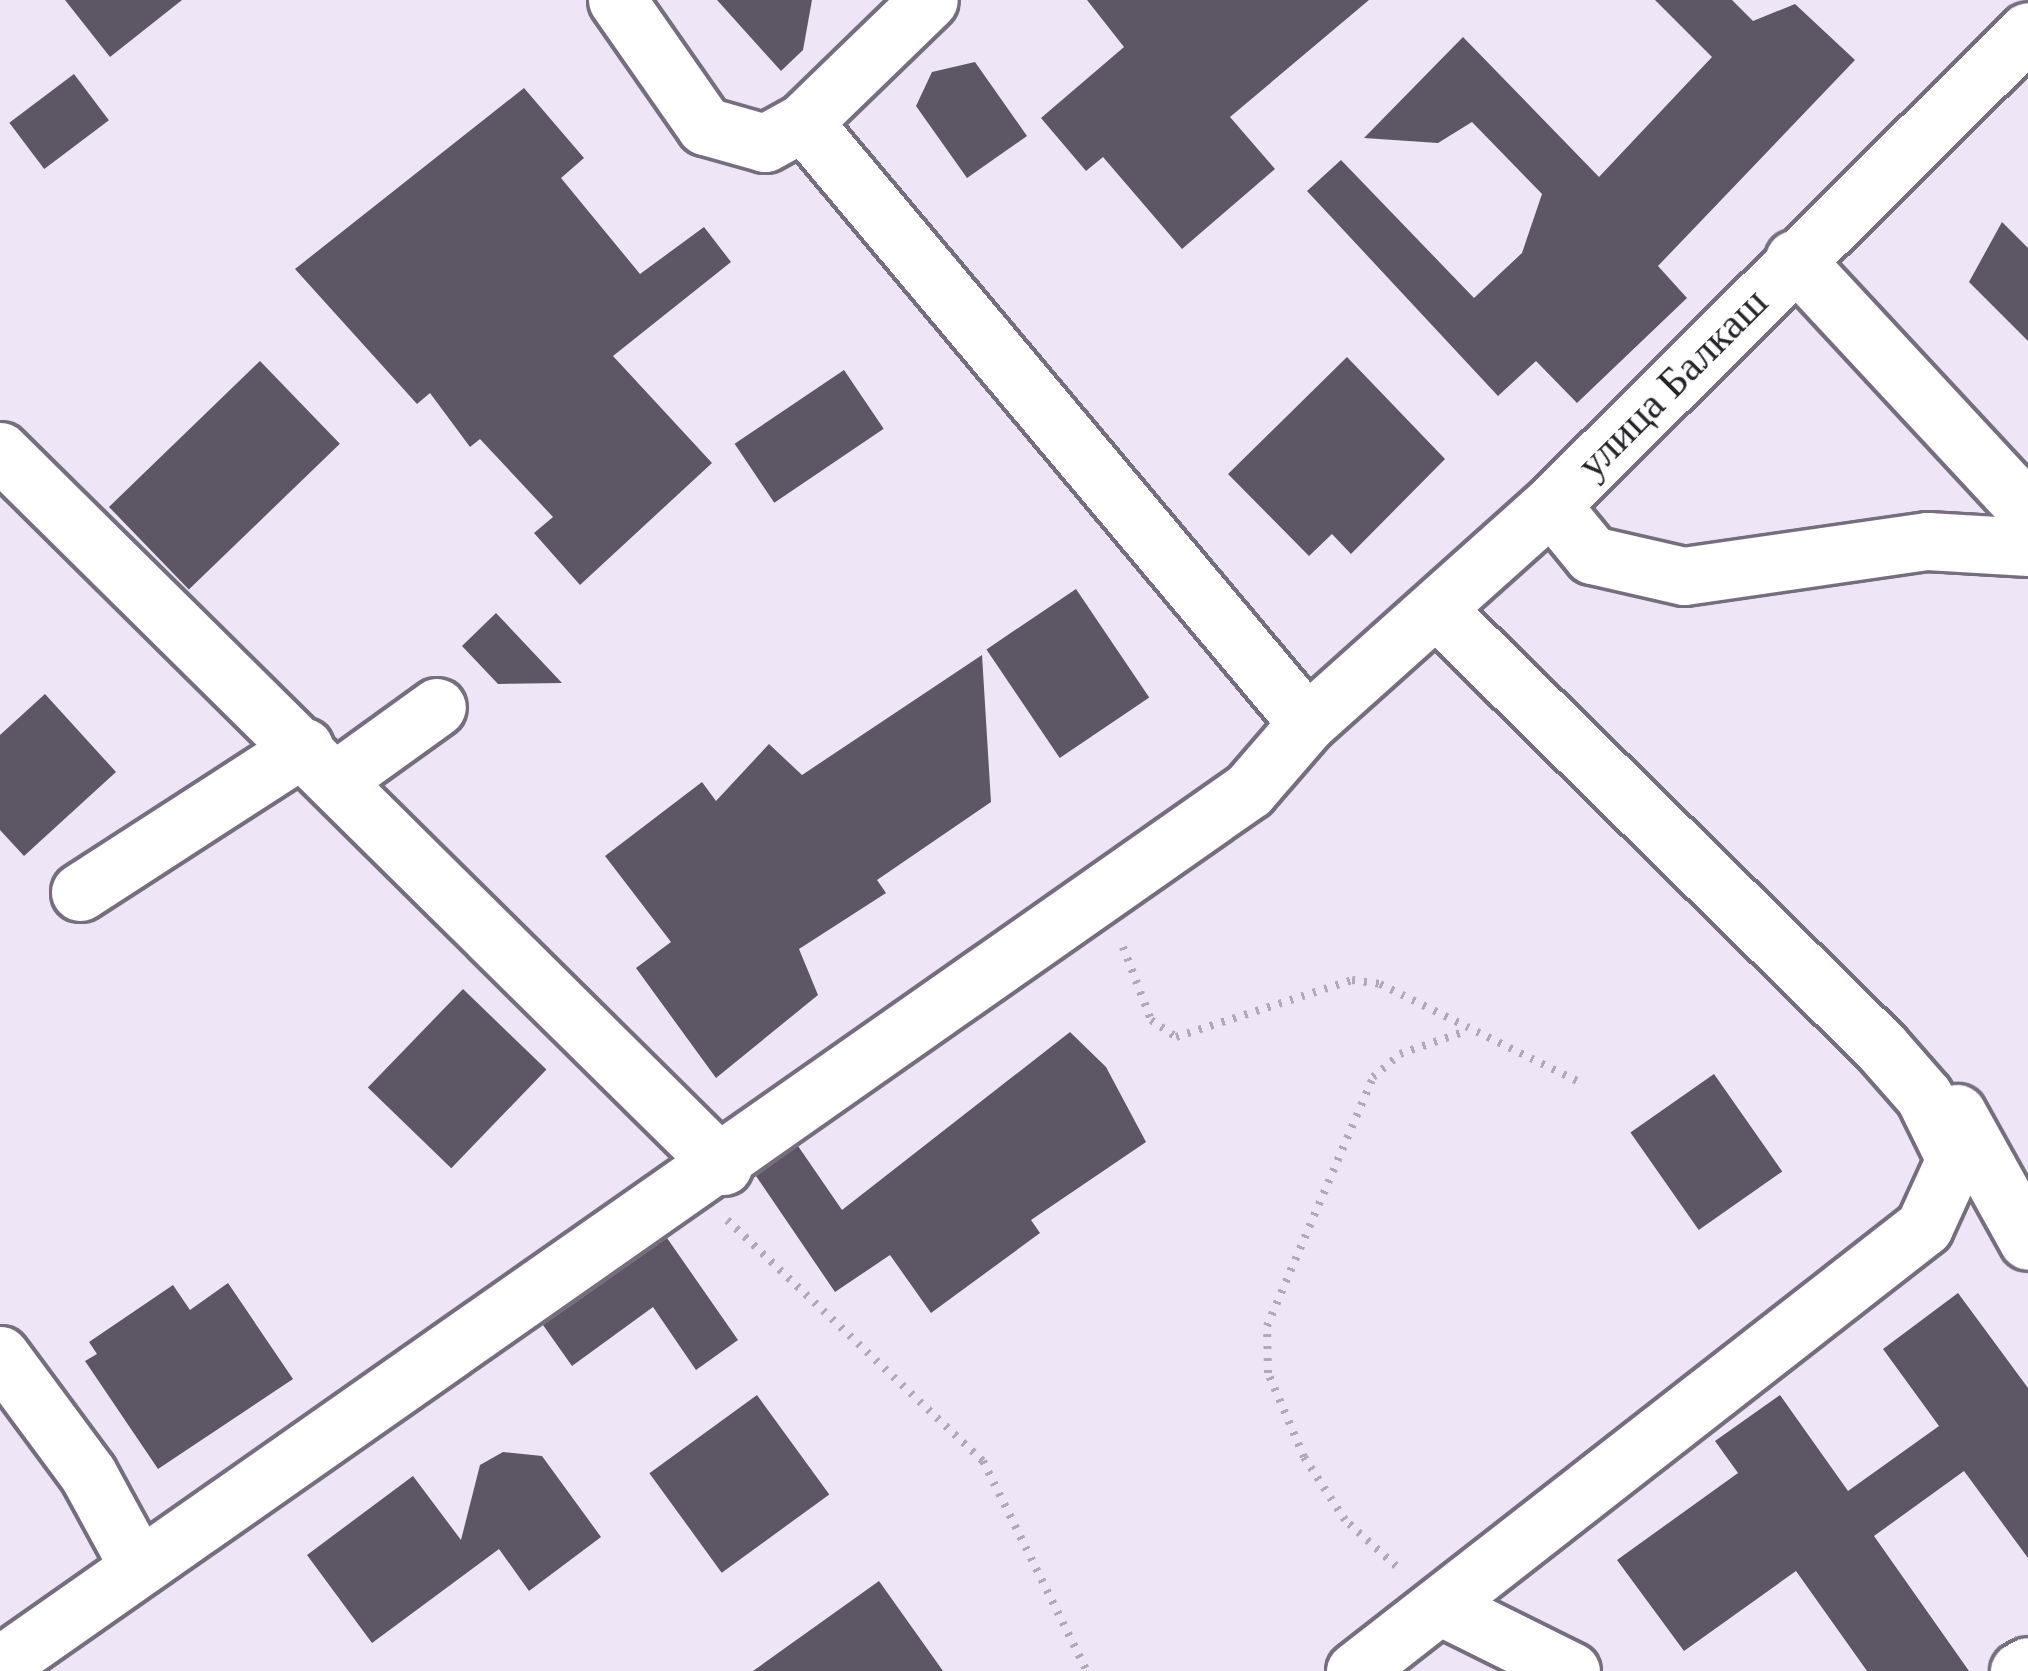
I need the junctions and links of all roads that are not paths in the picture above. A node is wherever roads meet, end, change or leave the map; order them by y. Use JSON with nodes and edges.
{"nodes":[{"id":1,"x":617,"y":0,"type":"edge"},
{"id":2,"x":929,"y":0,"type":"edge"},
{"id":3,"x":2028,"y":32,"type":"edge"},
{"id":4,"x":803,"y":122,"type":"junction"},
{"id":5,"x":1793,"y":260,"type":"junction"},
{"id":6,"x":0,"y":451,"type":"edge"},
{"id":7,"x":1551,"y":505,"type":"junction"},
{"id":8,"x":2028,"y":511,"type":"edge"},
{"id":9,"x":2028,"y":547,"type":"edge"},
{"id":10,"x":1436,"y":609,"type":"junction"},
{"id":11,"x":437,"y":706,"type":"dead end"},
{"id":12,"x":1306,"y":723,"type":"junction"},
{"id":13,"x":320,"y":763,"type":"junction"},
{"id":14,"x":80,"y":892,"type":"dead end"},
{"id":15,"x":1924,"y":1096,"type":"junction"},
{"id":16,"x":708,"y":1173,"type":"junction"},
{"id":17,"x":1993,"y":1184,"type":"junction"},
{"id":18,"x":1924,"y":1227,"type":"junction"},
{"id":19,"x":2028,"y":1241,"type":"edge"},
{"id":20,"x":0,"y":1354,"type":"edge"},
{"id":21,"x":136,"y":1562,"type":"junction"},
{"id":22,"x":1442,"y":1607,"type":"junction"},
{"id":23,"x":67,"y":1644,"type":"edge"},
{"id":24,"x":0,"y":1665,"type":"edge"},
{"id":25,"x":2028,"y":1666,"type":"edge"},
{"id":26,"x":1355,"y":1671,"type":"edge"},
{"id":27,"x":1571,"y":1671,"type":"edge"},
{"id":28,"x":2019,"y":1671,"type":"edge"}],
"edges":[{"from":1,"to":4,"type":"street"},
{"from":2,"to":4,"type":"street"},
{"from":3,"to":5,"type":"street","name":"улица Балкаш"},
{"from":4,"to":12,"type":"street"},
{"from":5,"to":7,"type":"street","name":"улица Балкаш"},
{"from":5,"to":8,"type":"street"},
{"from":6,"to":13,"type":"street"},
{"from":7,"to":9,"type":"street"},
{"from":7,"to":10,"type":"street","name":"улица Балкаш"},
{"from":10,"to":12,"type":"street","name":"улица Балкаш"},
{"from":10,"to":15,"type":"street"},
{"from":11,"to":13,"type":"street"},
{"from":12,"to":16,"type":"street","name":"улица Балкаш"},
{"from":13,"to":14,"type":"street"},
{"from":13,"to":16,"type":"street"},
{"from":15,"to":17,"type":"street"},
{"from":15,"to":18,"type":"street"},
{"from":16,"to":21,"type":"street","name":"улица Балкаш"},
{"from":17,"to":18,"type":"street"},
{"from":17,"to":19,"type":"street"},
{"from":18,"to":22,"type":"street"},
{"from":20,"to":21,"type":"street"},
{"from":21,"to":23,"type":"street","name":"улица Балкаш"},
{"from":22,"to":26,"type":"street"},
{"from":22,"to":27,"type":"street"},
{"from":23,"to":24,"type":"street","name":"улица Балкаш"},
{"from":25,"to":28,"type":"street"}]}
